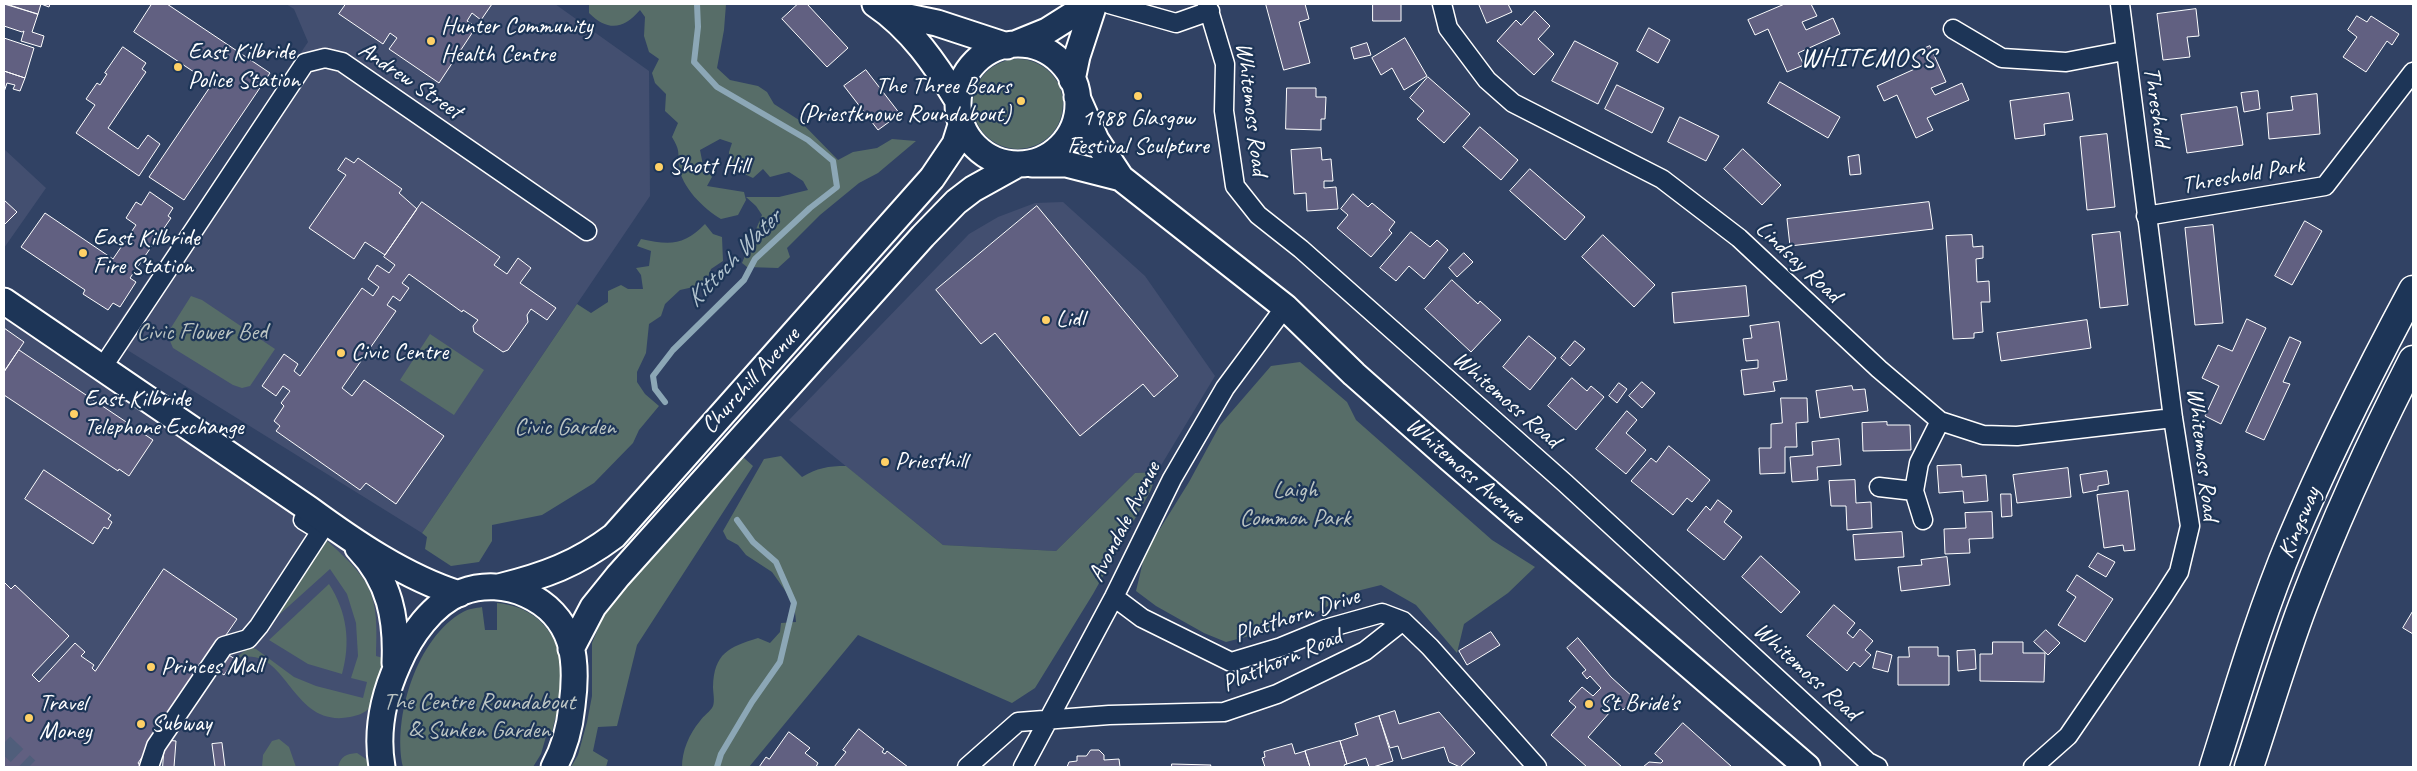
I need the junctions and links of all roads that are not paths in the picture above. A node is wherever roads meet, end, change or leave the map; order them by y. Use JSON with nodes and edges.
{"nodes":[{"id":1,"x":1090,"y":4,"type":"edge"},
{"id":2,"x":1094,"y":4,"type":"edge"},
{"id":3,"x":1109,"y":4,"type":"edge"},
{"id":4,"x":1442,"y":4,"type":"edge"},
{"id":5,"x":2120,"y":4,"type":"edge"},
{"id":6,"x":1208,"y":8,"type":"edge"},
{"id":7,"x":882,"y":9,"type":"edge"},
{"id":8,"x":1953,"y":29,"type":"dead end"},
{"id":9,"x":1011,"y":45,"type":"junction"},
{"id":10,"x":2124,"y":51,"type":"junction"},
{"id":11,"x":2413,"y":72,"type":"edge"},
{"id":12,"x":1075,"y":88,"type":"junction"},
{"id":13,"x":960,"y":113,"type":"junction"},
{"id":14,"x":1024,"y":164,"type":"junction"},
{"id":15,"x":1120,"y":178,"type":"junction"},
{"id":16,"x":2146,"y":216,"type":"junction"},
{"id":17,"x":587,"y":231,"type":"dead end"},
{"id":18,"x":2413,"y":290,"type":"edge"},
{"id":19,"x":4,"y":301,"type":"edge"},
{"id":20,"x":1284,"y":307,"type":"junction"},
{"id":21,"x":2413,"y":360,"type":"edge"},
{"id":22,"x":102,"y":368,"type":"junction"},
{"id":23,"x":2173,"y":418,"type":"junction"},
{"id":24,"x":1940,"y":421,"type":"junction"},
{"id":25,"x":1879,"y":487,"type":"dead end"},
{"id":26,"x":1914,"y":491,"type":"junction"},
{"id":27,"x":309,"y":508,"type":"junction"},
{"id":28,"x":1923,"y":520,"type":"dead end"},
{"id":29,"x":344,"y":534,"type":"junction"},
{"id":30,"x":499,"y":587,"type":"junction"},
{"id":31,"x":459,"y":594,"type":"junction"},
{"id":32,"x":1114,"y":597,"type":"junction"},
{"id":33,"x":1403,"y":621,"type":"junction"},
{"id":34,"x":572,"y":649,"type":"junction"},
{"id":35,"x":392,"y":678,"type":"junction"},
{"id":36,"x":1049,"y":720,"type":"junction"},
{"id":37,"x":559,"y":756,"type":"edge"},
{"id":38,"x":149,"y":767,"type":"edge"},
{"id":39,"x":382,"y":767,"type":"edge"},
{"id":40,"x":967,"y":767,"type":"edge"},
{"id":41,"x":1023,"y":767,"type":"edge"},
{"id":42,"x":1537,"y":767,"type":"edge"},
{"id":43,"x":1807,"y":767,"type":"edge"},
{"id":44,"x":1878,"y":767,"type":"edge"},
{"id":45,"x":2033,"y":767,"type":"edge"},
{"id":46,"x":2214,"y":767,"type":"edge"},
{"id":47,"x":2249,"y":767,"type":"edge"}],
"edges":[{"from":1,"to":9,"type":"street"},
{"from":2,"to":12,"type":"street"},
{"from":3,"to":6,"type":"street","name":"Whitemoss Road"},
{"from":4,"to":24,"type":"street","name":"Lindsay Road"},
{"from":5,"to":10,"type":"street","name":"Threshold"},
{"from":6,"to":44,"type":"street","name":"Whitemoss Road"},
{"from":7,"to":9,"type":"street"},
{"from":7,"to":13,"type":"street"},
{"from":8,"to":10,"type":"street"},
{"from":9,"to":12,"type":"street"},
{"from":9,"to":13,"type":"street"},
{"from":10,"to":16,"type":"street","name":"Threshold"},
{"from":11,"to":16,"type":"street","name":"Threshold Park"},
{"from":12,"to":14,"type":"street"},
{"from":12,"to":15,"type":"street","name":"Whitemoss Avenue"},
{"from":13,"to":14,"type":"street"},
{"from":13,"to":30,"type":"street","name":"Churchill Avenue"},
{"from":14,"to":15,"type":"street","name":"Whitemoss Avenue"},
{"from":14,"to":34,"type":"street","name":"Churchill Avenue"},
{"from":15,"to":20,"type":"street","name":"Whitemoss Avenue"},
{"from":16,"to":23,"type":"street","name":"Whitemoss Road"},
{"from":17,"to":22,"type":"street","name":"Andrew Street"},
{"from":18,"to":46,"type":"highway","name":"Kingsway"},
{"from":19,"to":22,"type":"street"},
{"from":20,"to":32,"type":"street","name":"Avondale Avenue"},
{"from":20,"to":43,"type":"street","name":"Whitemoss Avenue"},
{"from":21,"to":47,"type":"highway","name":"Kingsway"},
{"from":22,"to":27,"type":"street"},
{"from":23,"to":24,"type":"street","name":"Lindsay Road"},
{"from":23,"to":45,"type":"street","name":"Whitemoss Road"},
{"from":24,"to":26,"type":"street"},
{"from":25,"to":26,"type":"street"},
{"from":26,"to":28,"type":"street"},
{"from":27,"to":29,"type":"street"},
{"from":27,"to":38,"type":"street"},
{"from":29,"to":31,"type":"street"},
{"from":29,"to":35,"type":"street"},
{"from":30,"to":31,"type":"street"},
{"from":30,"to":34,"type":"street"},
{"from":31,"to":35,"type":"street"},
{"from":32,"to":33,"type":"street","name":"Platthorn Drive"},
{"from":32,"to":36,"type":"street","name":"Avondale Avenue"},
{"from":33,"to":36,"type":"street","name":"Platthorn Road"},
{"from":33,"to":42,"type":"street","name":"Platthorn Drive"},
{"from":34,"to":37,"type":"street"},
{"from":35,"to":39,"type":"street"},
{"from":36,"to":40,"type":"street","name":"Platthorn Road"},
{"from":36,"to":41,"type":"street","name":"Avondale Avenue"}]}
